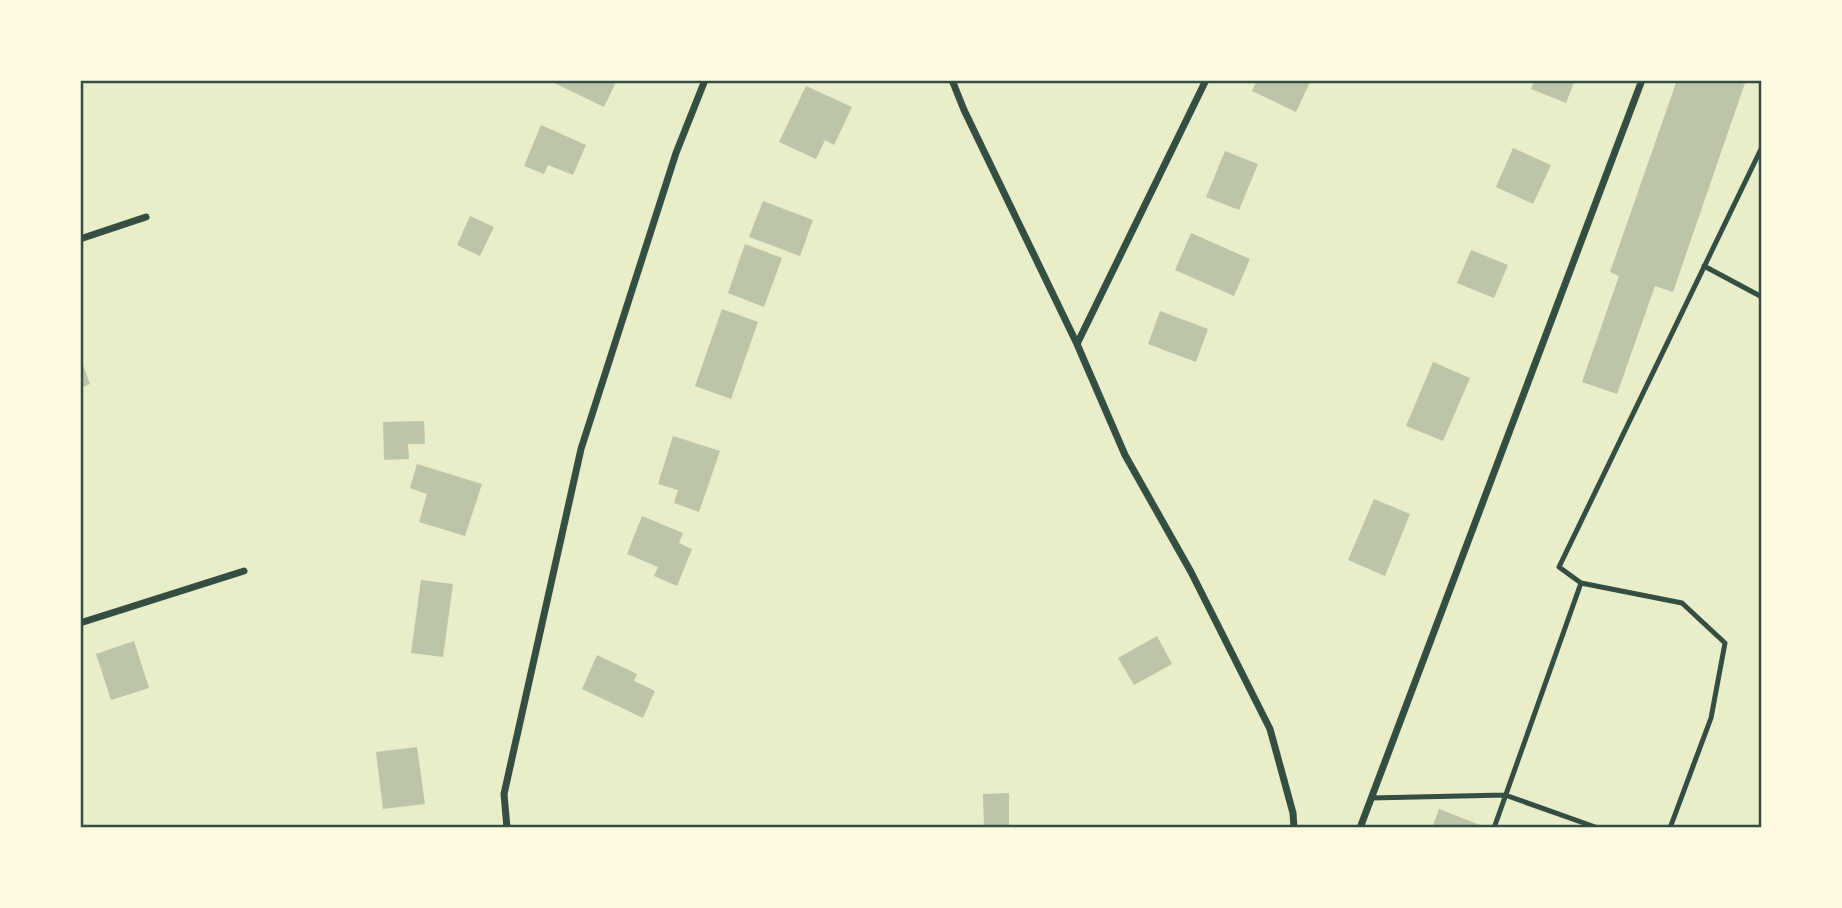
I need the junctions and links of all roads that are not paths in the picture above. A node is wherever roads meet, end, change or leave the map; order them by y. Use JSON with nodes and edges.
{"nodes":[{"id":1,"x":705,"y":80,"type":"edge"},
{"id":2,"x":952,"y":80,"type":"edge"},
{"id":3,"x":1206,"y":80,"type":"edge"},
{"id":4,"x":1642,"y":80,"type":"edge"},
{"id":5,"x":1762,"y":147,"type":"edge"},
{"id":6,"x":146,"y":217,"type":"dead end"},
{"id":7,"x":80,"y":239,"type":"edge"},
{"id":8,"x":1704,"y":266,"type":"junction"},
{"id":9,"x":1762,"y":297,"type":"edge"},
{"id":10,"x":1077,"y":344,"type":"junction"},
{"id":11,"x":244,"y":571,"type":"dead end"},
{"id":12,"x":1581,"y":583,"type":"junction"},
{"id":13,"x":80,"y":623,"type":"edge"},
{"id":14,"x":1506,"y":794,"type":"junction"},
{"id":15,"x":1371,"y":798,"type":"junction"},
{"id":16,"x":507,"y":828,"type":"edge"},
{"id":17,"x":1294,"y":828,"type":"edge"},
{"id":18,"x":1360,"y":828,"type":"edge"},
{"id":19,"x":1494,"y":828,"type":"edge"},
{"id":20,"x":1598,"y":828,"type":"edge"},
{"id":21,"x":1670,"y":828,"type":"edge"}],
"edges":[{"from":1,"to":16,"type":"street"},
{"from":2,"to":10,"type":"street"},
{"from":3,"to":10,"type":"street"},
{"from":4,"to":15,"type":"street"},
{"from":5,"to":8,"type":"lane"},
{"from":6,"to":7,"type":"street"},
{"from":8,"to":9,"type":"lane"},
{"from":8,"to":12,"type":"lane"},
{"from":10,"to":17,"type":"street"},
{"from":11,"to":13,"type":"street"},
{"from":12,"to":14,"type":"lane"},
{"from":12,"to":21,"type":"lane"},
{"from":14,"to":15,"type":"lane"},
{"from":14,"to":19,"type":"lane"},
{"from":14,"to":20,"type":"lane"},
{"from":15,"to":18,"type":"street"}]}
